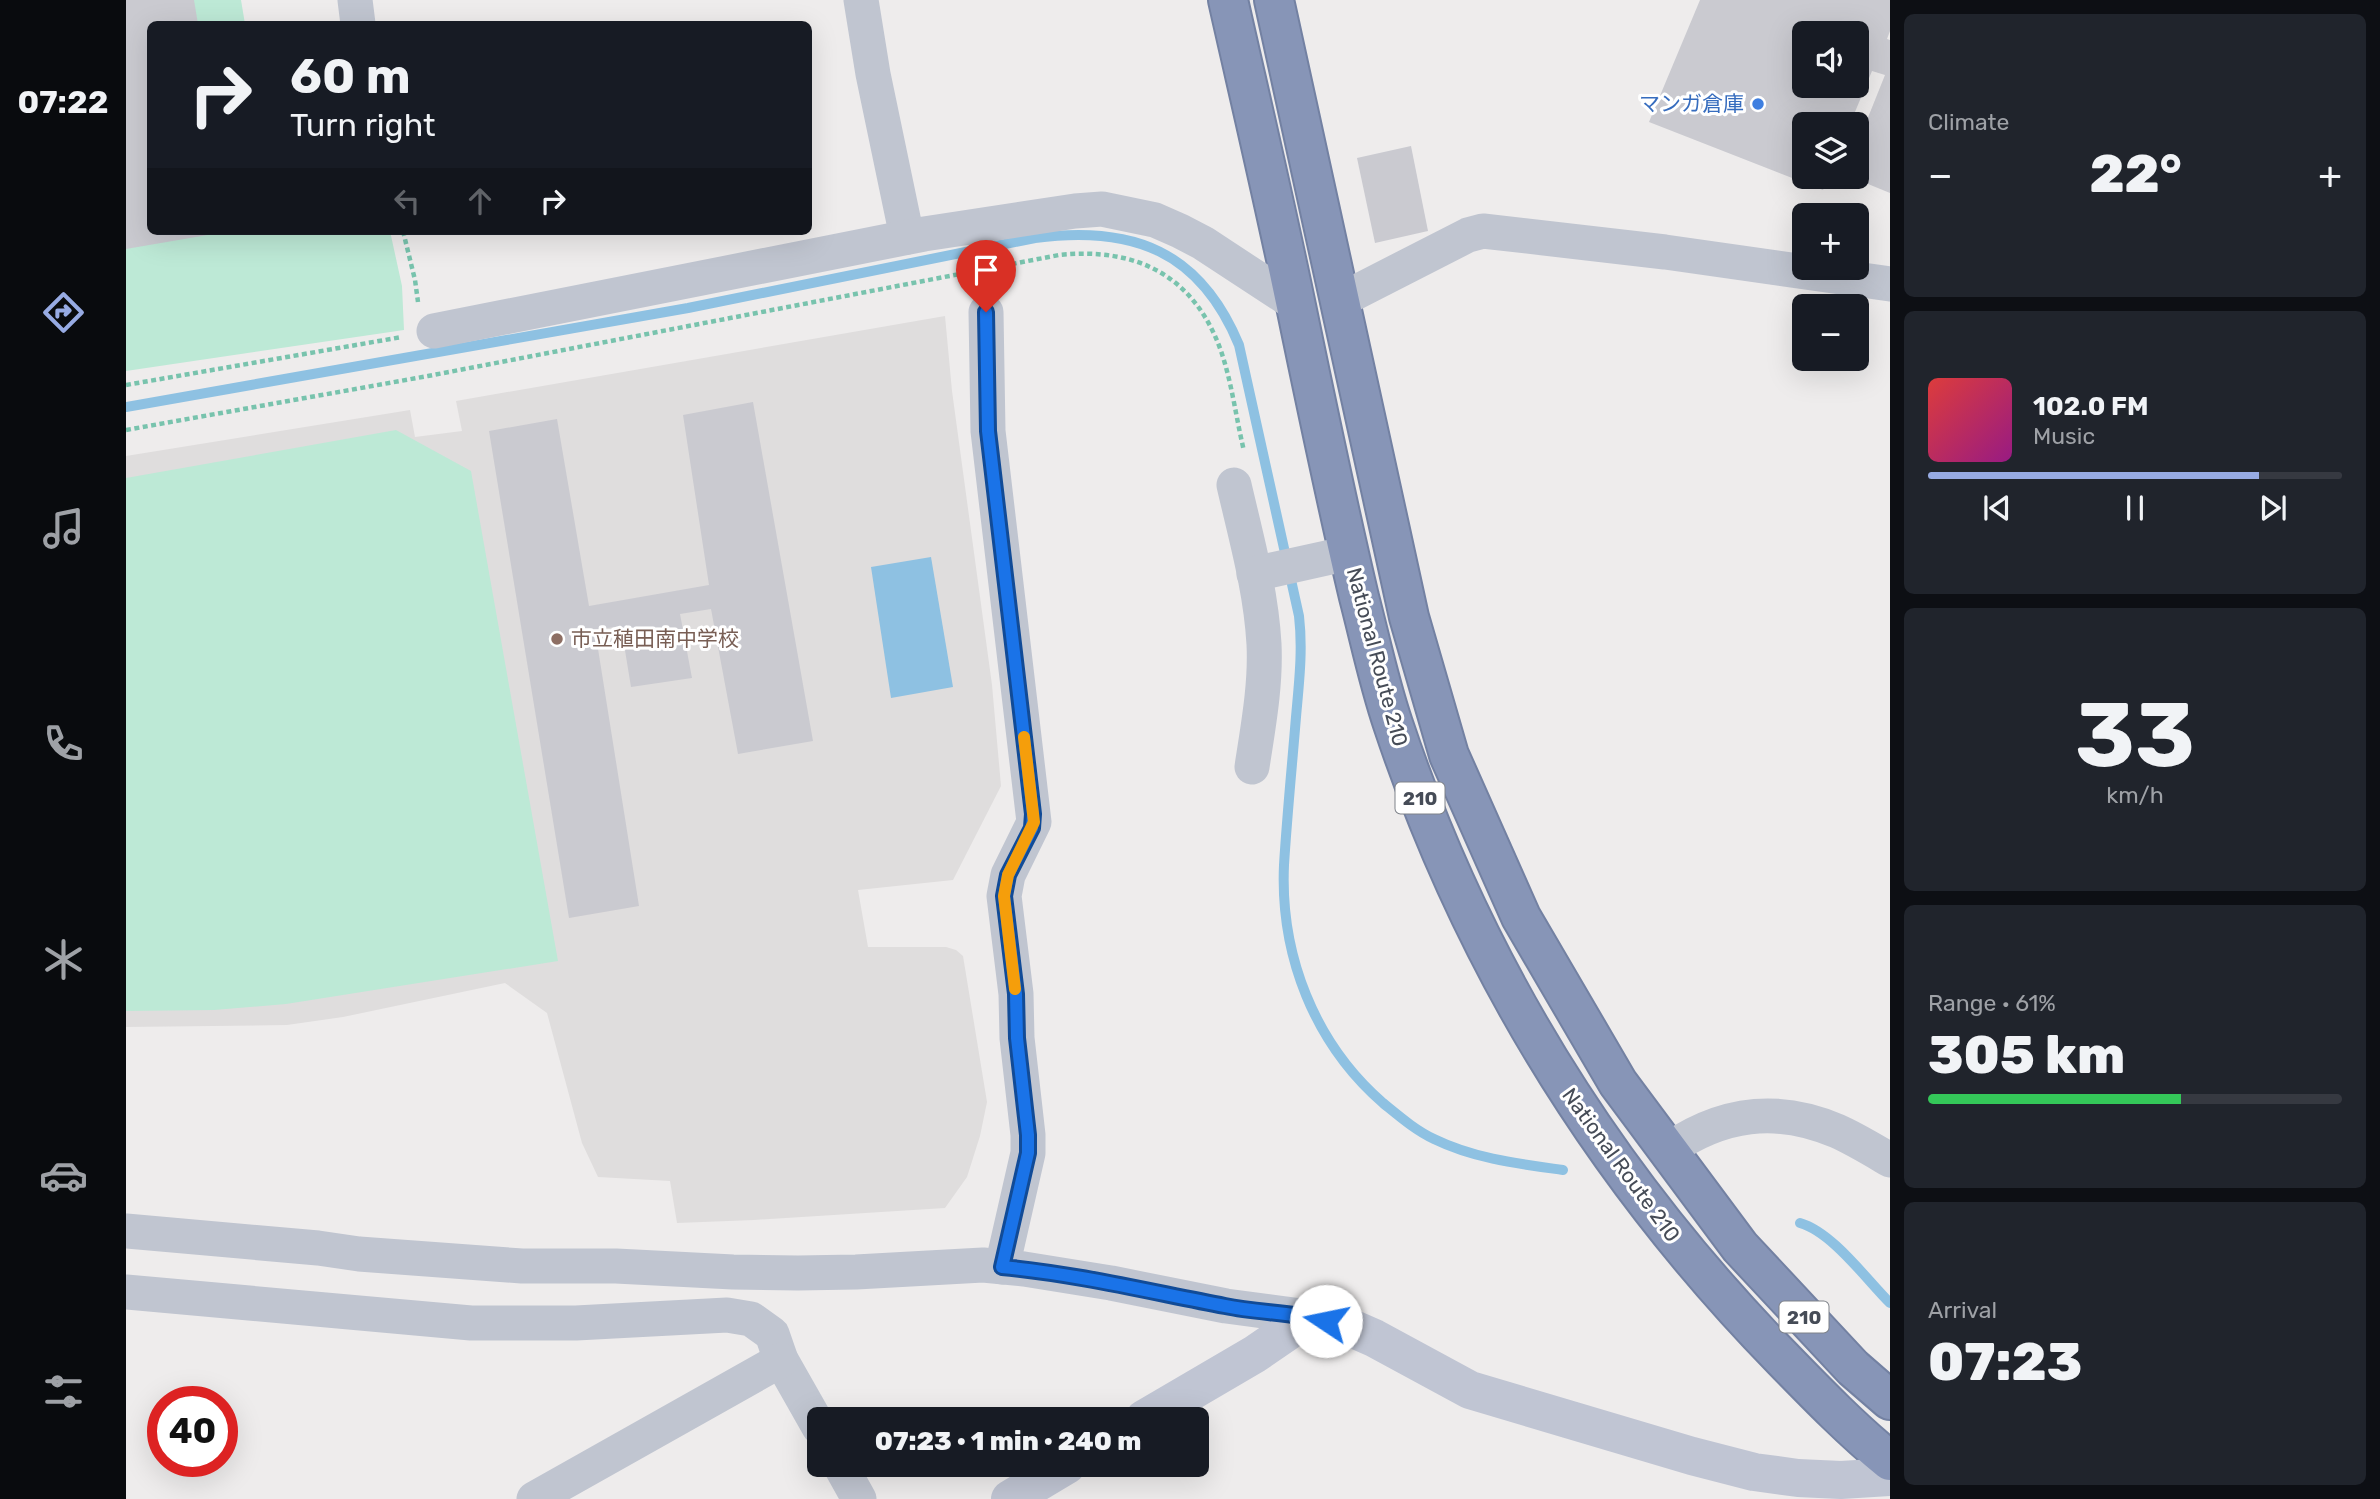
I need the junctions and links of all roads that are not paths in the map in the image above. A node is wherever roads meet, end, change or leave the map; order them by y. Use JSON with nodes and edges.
{"nodes":[{"id":1,"x":355,"y":0,"type":"edge"},
{"id":2,"x":861,"y":0,"type":"edge"},
{"id":3,"x":1228,"y":0,"type":"edge"},
{"id":4,"x":1274,"y":0,"type":"edge"},
{"id":5,"x":358,"y":21,"type":"edge"},
{"id":6,"x":907,"y":237,"type":"junction"},
{"id":7,"x":1890,"y":284,"type":"edge"},
{"id":8,"x":1341,"y":300,"type":"junction"},
{"id":9,"x":1296,"y":304,"type":"junction"},
{"id":10,"x":986,"y":312,"type":"dead end"},
{"id":11,"x":420,"y":324,"type":"road end"},
{"id":12,"x":1240,"y":473,"type":"road end"},
{"id":13,"x":1349,"y":553,"type":"junction"},
{"id":14,"x":1265,"y":571,"type":"junction"},
{"id":15,"x":1252,"y":768,"type":"dead end"},
{"id":16,"x":1668,"y":1150,"type":"junction"},
{"id":17,"x":1890,"y":1160,"type":"edge"},
{"id":18,"x":126,"y":1231,"type":"edge"},
{"id":19,"x":1002,"y":1267,"type":"junction"},
{"id":20,"x":126,"y":1292,"type":"edge"},
{"id":21,"x":1309,"y":1317,"type":"junction"},
{"id":22,"x":781,"y":1360,"type":"junction"},
{"id":23,"x":1890,"y":1400,"type":"edge"},
{"id":24,"x":808,"y":1407,"type":"edge"},
{"id":25,"x":1164,"y":1407,"type":"edge"},
{"id":26,"x":1890,"y":1461,"type":"edge"},
{"id":27,"x":847,"y":1477,"type":"edge"},
{"id":28,"x":1047,"y":1477,"type":"edge"},
{"id":29,"x":1890,"y":1477,"type":"edge"},
{"id":30,"x":534,"y":1499,"type":"edge"},
{"id":31,"x":859,"y":1499,"type":"edge"},
{"id":32,"x":1010,"y":1499,"type":"edge"}],
"edges":[{"from":1,"to":5,"type":"street"},
{"from":2,"to":6,"type":"street"},
{"from":3,"to":9,"type":"highway","name":"National Route 210","number":"210"},
{"from":4,"to":8,"type":"highway","name":"National Route 210","number":"210"},
{"from":6,"to":9,"type":"street"},
{"from":6,"to":11,"type":"street"},
{"from":7,"to":8,"type":"street"},
{"from":8,"to":16,"type":"highway","name":"National Route 210","number":"210"},
{"from":9,"to":13,"type":"highway","name":"National Route 210","number":"210"},
{"from":10,"to":19,"type":"street"},
{"from":12,"to":14,"type":"street"},
{"from":13,"to":14,"type":"street"},
{"from":13,"to":26,"type":"highway","name":"National Route 210","number":"210"},
{"from":14,"to":15,"type":"street"},
{"from":16,"to":17,"type":"street"},
{"from":16,"to":23,"type":"highway","name":"National Route 210","number":"210"},
{"from":18,"to":19,"type":"street"},
{"from":19,"to":21,"type":"street"},
{"from":20,"to":22,"type":"street"},
{"from":21,"to":25,"type":"street"},
{"from":21,"to":29,"type":"street"},
{"from":22,"to":24,"type":"street"},
{"from":22,"to":30,"type":"street"},
{"from":27,"to":31,"type":"street"},
{"from":28,"to":32,"type":"street"}]}
